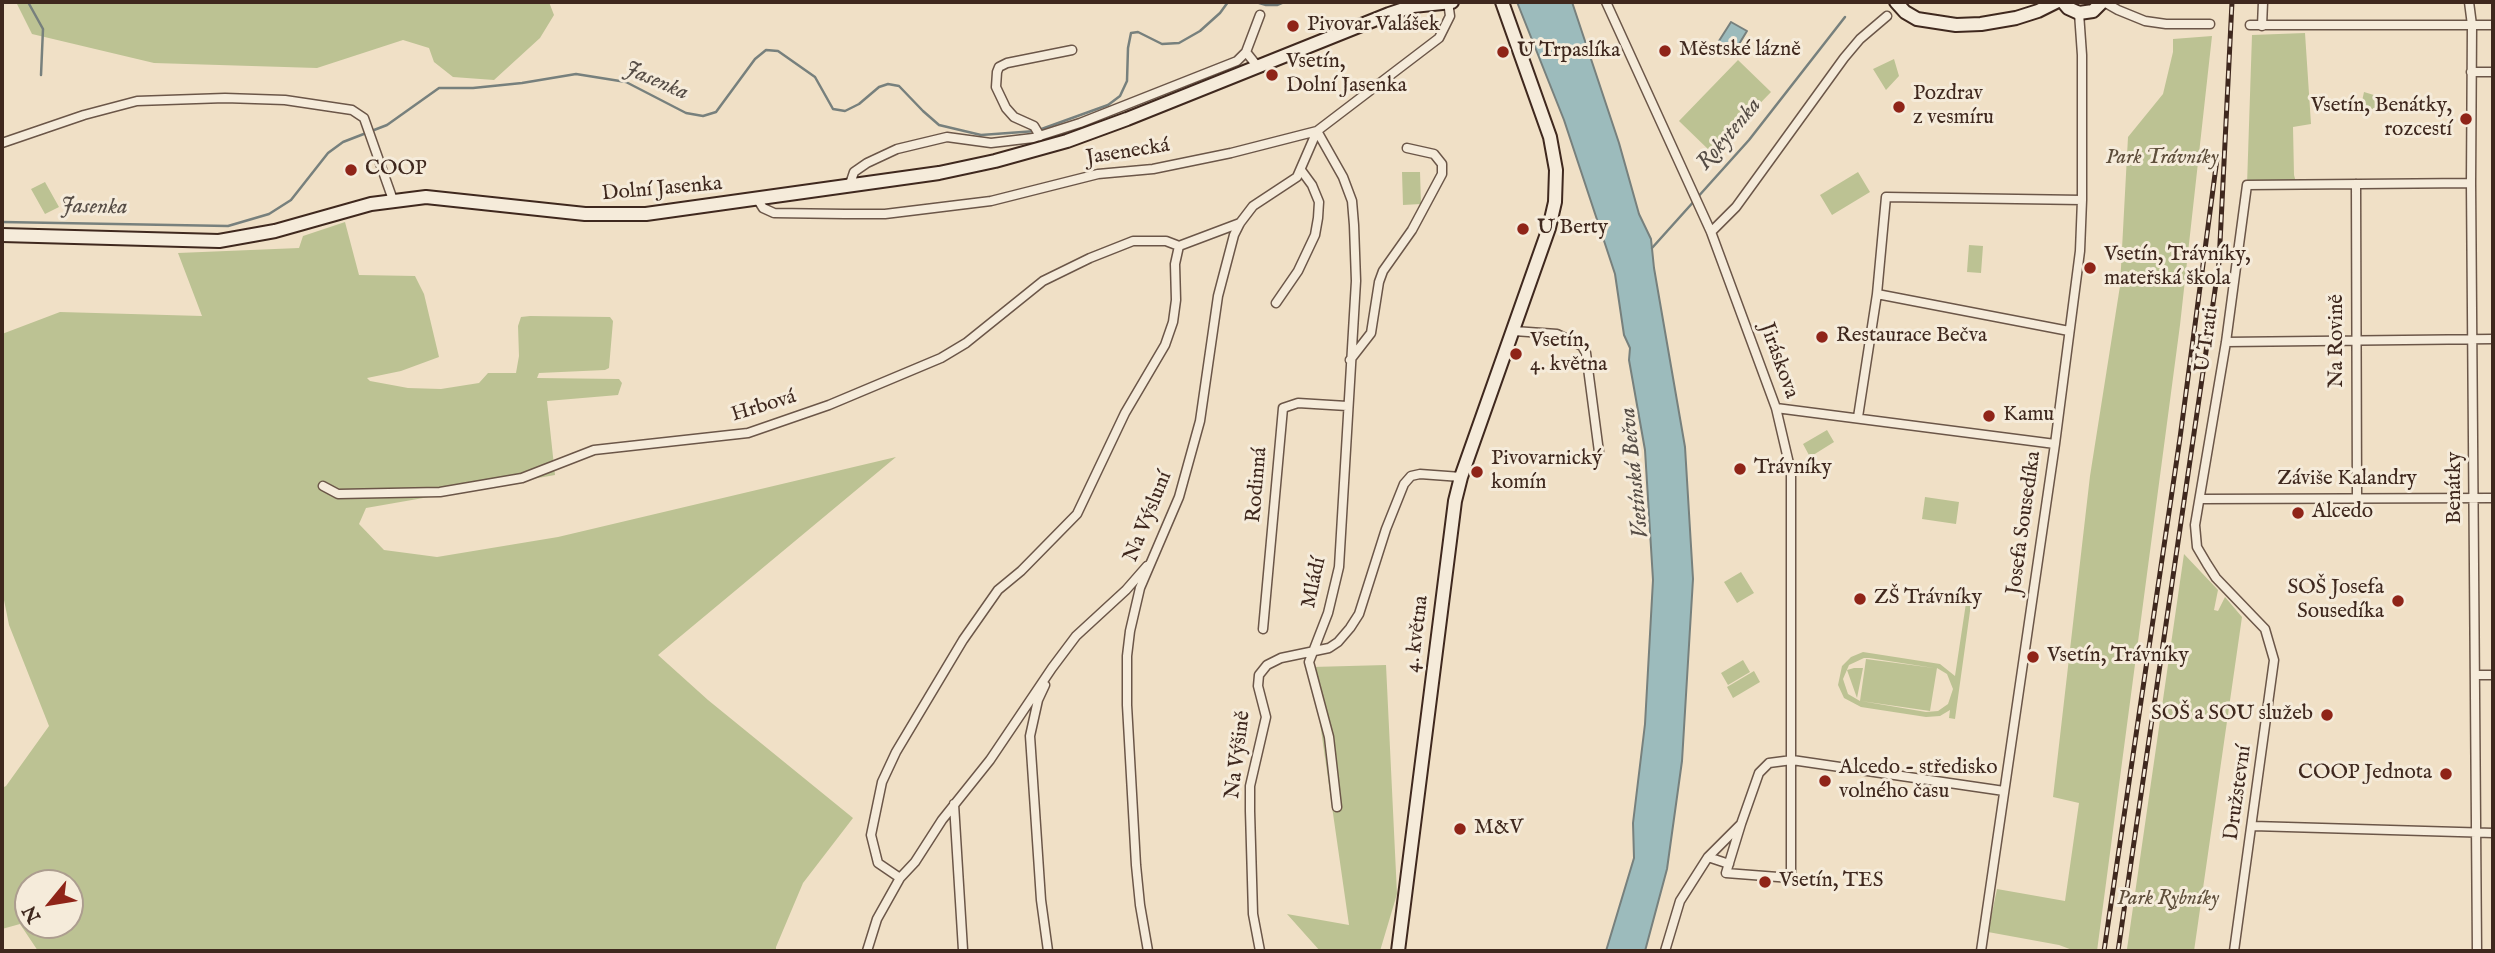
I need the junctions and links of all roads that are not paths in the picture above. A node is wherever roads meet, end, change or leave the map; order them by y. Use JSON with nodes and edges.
{"nodes":[{"id":1,"x":1450,"y":2,"type":"edge"},
{"id":2,"x":1502,"y":2,"type":"edge"},
{"id":3,"x":1606,"y":2,"type":"edge"},
{"id":4,"x":2056,"y":2,"type":"edge"},
{"id":5,"x":2063,"y":2,"type":"edge"},
{"id":6,"x":2103,"y":2,"type":"edge"},
{"id":7,"x":2263,"y":2,"type":"edge"},
{"id":8,"x":2469,"y":2,"type":"edge"},
{"id":9,"x":1898,"y":5,"type":"edge"},
{"id":10,"x":2079,"y":13,"type":"junction"},
{"id":11,"x":1260,"y":15,"type":"dead end"},
{"id":12,"x":1887,"y":16,"type":"dead end"},
{"id":13,"x":2210,"y":24,"type":"dead end"},
{"id":14,"x":2472,"y":25,"type":"junction"},
{"id":15,"x":2493,"y":25,"type":"edge"},
{"id":16,"x":2250,"y":26,"type":"dead end"},
{"id":17,"x":2262,"y":26,"type":"junction"},
{"id":18,"x":1072,"y":50,"type":"dead end"},
{"id":19,"x":1246,"y":52,"type":"junction"},
{"id":20,"x":1258,"y":67,"type":"junction"},
{"id":21,"x":2471,"y":72,"type":"junction"},
{"id":22,"x":2493,"y":72,"type":"edge"},
{"id":23,"x":1317,"y":131,"type":"junction"},
{"id":24,"x":1038,"y":132,"type":"junction"},
{"id":25,"x":2,"y":143,"type":"edge"},
{"id":26,"x":1407,"y":148,"type":"dead end"},
{"id":27,"x":1301,"y":170,"type":"junction"},
{"id":28,"x":2471,"y":183,"type":"junction"},
{"id":29,"x":2356,"y":184,"type":"junction"},
{"id":30,"x":849,"y":187,"type":"junction"},
{"id":31,"x":393,"y":200,"type":"junction"},
{"id":32,"x":758,"y":200,"type":"junction"},
{"id":33,"x":2082,"y":201,"type":"junction"},
{"id":34,"x":1240,"y":223,"type":"junction"},
{"id":35,"x":1711,"y":232,"type":"junction"},
{"id":36,"x":2,"y":235,"type":"edge"},
{"id":37,"x":1179,"y":246,"type":"junction"},
{"id":38,"x":1877,"y":293,"type":"junction"},
{"id":39,"x":1276,"y":303,"type":"dead end"},
{"id":40,"x":1514,"y":331,"type":"junction"},
{"id":41,"x":2069,"y":331,"type":"junction"},
{"id":42,"x":2493,"y":339,"type":"edge"},
{"id":43,"x":2355,"y":340,"type":"junction"},
{"id":44,"x":2474,"y":340,"type":"junction"},
{"id":45,"x":2226,"y":342,"type":"junction"},
{"id":46,"x":1350,"y":360,"type":"junction"},
{"id":47,"x":1347,"y":406,"type":"junction"},
{"id":48,"x":1776,"y":408,"type":"junction"},
{"id":49,"x":1858,"y":417,"type":"junction"},
{"id":50,"x":2054,"y":444,"type":"junction"},
{"id":51,"x":1599,"y":452,"type":"dead end"},
{"id":52,"x":1461,"y":477,"type":"junction"},
{"id":53,"x":323,"y":486,"type":"dead end"},
{"id":54,"x":2357,"y":497,"type":"junction"},
{"id":55,"x":2473,"y":498,"type":"junction"},
{"id":56,"x":2493,"y":498,"type":"edge"},
{"id":57,"x":2201,"y":499,"type":"junction"},
{"id":58,"x":1149,"y":564,"type":"junction"},
{"id":59,"x":1263,"y":629,"type":"dead end"},
{"id":60,"x":1312,"y":650,"type":"junction"},
{"id":61,"x":1052,"y":668,"type":"junction"},
{"id":62,"x":2475,"y":675,"type":"junction"},
{"id":63,"x":2493,"y":675,"type":"edge"},
{"id":64,"x":1792,"y":760,"type":"junction"},
{"id":65,"x":2004,"y":791,"type":"junction"},
{"id":66,"x":954,"y":804,"type":"junction"},
{"id":67,"x":1336,"y":807,"type":"dead end"},
{"id":68,"x":1741,"y":824,"type":"junction"},
{"id":69,"x":2253,"y":826,"type":"junction"},
{"id":70,"x":2475,"y":833,"type":"junction"},
{"id":71,"x":2493,"y":833,"type":"edge"},
{"id":72,"x":1708,"y":858,"type":"junction"},
{"id":73,"x":1729,"y":864,"type":"junction"},
{"id":74,"x":900,"y":878,"type":"junction"},
{"id":75,"x":963,"y":950,"type":"edge"},
{"id":76,"x":867,"y":951,"type":"edge"},
{"id":77,"x":1048,"y":951,"type":"edge"},
{"id":78,"x":1148,"y":951,"type":"edge"},
{"id":79,"x":1260,"y":951,"type":"edge"},
{"id":80,"x":1398,"y":951,"type":"edge"},
{"id":81,"x":1665,"y":951,"type":"edge"},
{"id":82,"x":1981,"y":951,"type":"edge"},
{"id":83,"x":2234,"y":951,"type":"edge"},
{"id":84,"x":2477,"y":951,"type":"edge"}],
"edges":[{"from":1,"to":20,"type":"street","name":"Dolní Jasenka"},
{"from":1,"to":23,"type":"street","name":"Jasenecká"},
{"from":2,"to":40,"type":"street","name":"4. května"},
{"from":3,"to":35,"type":"street","name":"Jiráskova"},
{"from":4,"to":9,"type":"street"},
{"from":5,"to":10,"type":"street"},
{"from":6,"to":10,"type":"street"},
{"from":6,"to":13,"type":"street"},
{"from":7,"to":17,"type":"street"},
{"from":8,"to":14,"type":"street","name":"Benátky"},
{"from":10,"to":33,"type":"street","name":"Josefa Sousedíka"},
{"from":11,"to":19,"type":"street"},
{"from":12,"to":35,"type":"street"},
{"from":14,"to":15,"type":"street"},
{"from":14,"to":17,"type":"street"},
{"from":14,"to":21,"type":"street","name":"Benátky"},
{"from":16,"to":17,"type":"street"},
{"from":18,"to":24,"type":"street"},
{"from":19,"to":20,"type":"street"},
{"from":19,"to":24,"type":"street"},
{"from":20,"to":30,"type":"street","name":"Dolní Jasenka"},
{"from":21,"to":22,"type":"street"},
{"from":21,"to":28,"type":"street","name":"Benátky"},
{"from":23,"to":27,"type":"street","name":"Na Výsluní"},
{"from":23,"to":32,"type":"street","name":"Jasenecká"},
{"from":23,"to":46,"type":"street","name":"Mládí"},
{"from":24,"to":30,"type":"street"},
{"from":25,"to":31,"type":"street"},
{"from":26,"to":46,"type":"street"},
{"from":27,"to":34,"type":"street","name":"Na Výsluní"},
{"from":27,"to":39,"type":"street"},
{"from":28,"to":29,"type":"street"},
{"from":28,"to":44,"type":"street","name":"Benátky"},
{"from":29,"to":43,"type":"street","name":"Na Rovině"},
{"from":29,"to":45,"type":"street","name":"U Trati"},
{"from":30,"to":32,"type":"street","name":"Dolní Jasenka"},
{"from":31,"to":32,"type":"street","name":"Dolní Jasenka"},
{"from":31,"to":36,"type":"street","name":"Dolní Jasenka"},
{"from":33,"to":38,"type":"street"},
{"from":33,"to":41,"type":"street","name":"Josefa Sousedíka"},
{"from":34,"to":37,"type":"street","name":"Hrbová"},
{"from":34,"to":58,"type":"street","name":"Na Výsluní"},
{"from":35,"to":48,"type":"street","name":"Jiráskova"},
{"from":37,"to":53,"type":"street","name":"Hrbová"},
{"from":37,"to":74,"type":"street"},
{"from":38,"to":41,"type":"street"},
{"from":38,"to":49,"type":"street"},
{"from":40,"to":51,"type":"street"},
{"from":40,"to":52,"type":"street","name":"4. května"},
{"from":41,"to":50,"type":"street","name":"Josefa Sousedíka"},
{"from":42,"to":44,"type":"street"},
{"from":43,"to":44,"type":"street"},
{"from":43,"to":45,"type":"street"},
{"from":43,"to":54,"type":"street","name":"Na Rovině"},
{"from":44,"to":55,"type":"street","name":"Benátky"},
{"from":45,"to":57,"type":"street","name":"U Trati"},
{"from":46,"to":47,"type":"street","name":"Mládí"},
{"from":47,"to":59,"type":"street","name":"Rodinná"},
{"from":47,"to":60,"type":"street","name":"Mládí"},
{"from":48,"to":49,"type":"street"},
{"from":48,"to":64,"type":"street","name":"Jiráskova"},
{"from":49,"to":50,"type":"street"},
{"from":50,"to":65,"type":"street","name":"Josefa Sousedíka"},
{"from":52,"to":60,"type":"street","name":"Na Výšině"},
{"from":52,"to":80,"type":"street","name":"4. května"},
{"from":54,"to":55,"type":"street","name":"Záviše Kalandry"},
{"from":54,"to":57,"type":"street","name":"Záviše Kalandry"},
{"from":55,"to":56,"type":"street","name":"Záviše Kalandry"},
{"from":55,"to":62,"type":"street","name":"Benátky"},
{"from":57,"to":69,"type":"street","name":"Družstevní"},
{"from":58,"to":61,"type":"street"},
{"from":58,"to":78,"type":"street","name":"Na Výsluní"},
{"from":60,"to":67,"type":"street","name":"Mládí"},
{"from":60,"to":79,"type":"street","name":"Na Výšině"},
{"from":61,"to":66,"type":"street"},
{"from":61,"to":77,"type":"street"},
{"from":62,"to":63,"type":"street"},
{"from":62,"to":70,"type":"street","name":"Benátky"},
{"from":64,"to":65,"type":"street"},
{"from":64,"to":68,"type":"street"},
{"from":64,"to":73,"type":"street","name":"Jiráskova"},
{"from":65,"to":82,"type":"street","name":"Josefa Sousedíka"},
{"from":66,"to":74,"type":"street"},
{"from":66,"to":75,"type":"street"},
{"from":68,"to":72,"type":"street"},
{"from":68,"to":73,"type":"street"},
{"from":69,"to":70,"type":"street"},
{"from":69,"to":83,"type":"street","name":"Družstevní"},
{"from":70,"to":71,"type":"street"},
{"from":70,"to":84,"type":"street","name":"Benátky"},
{"from":72,"to":73,"type":"street"},
{"from":72,"to":81,"type":"street"},
{"from":74,"to":76,"type":"street"}]}
